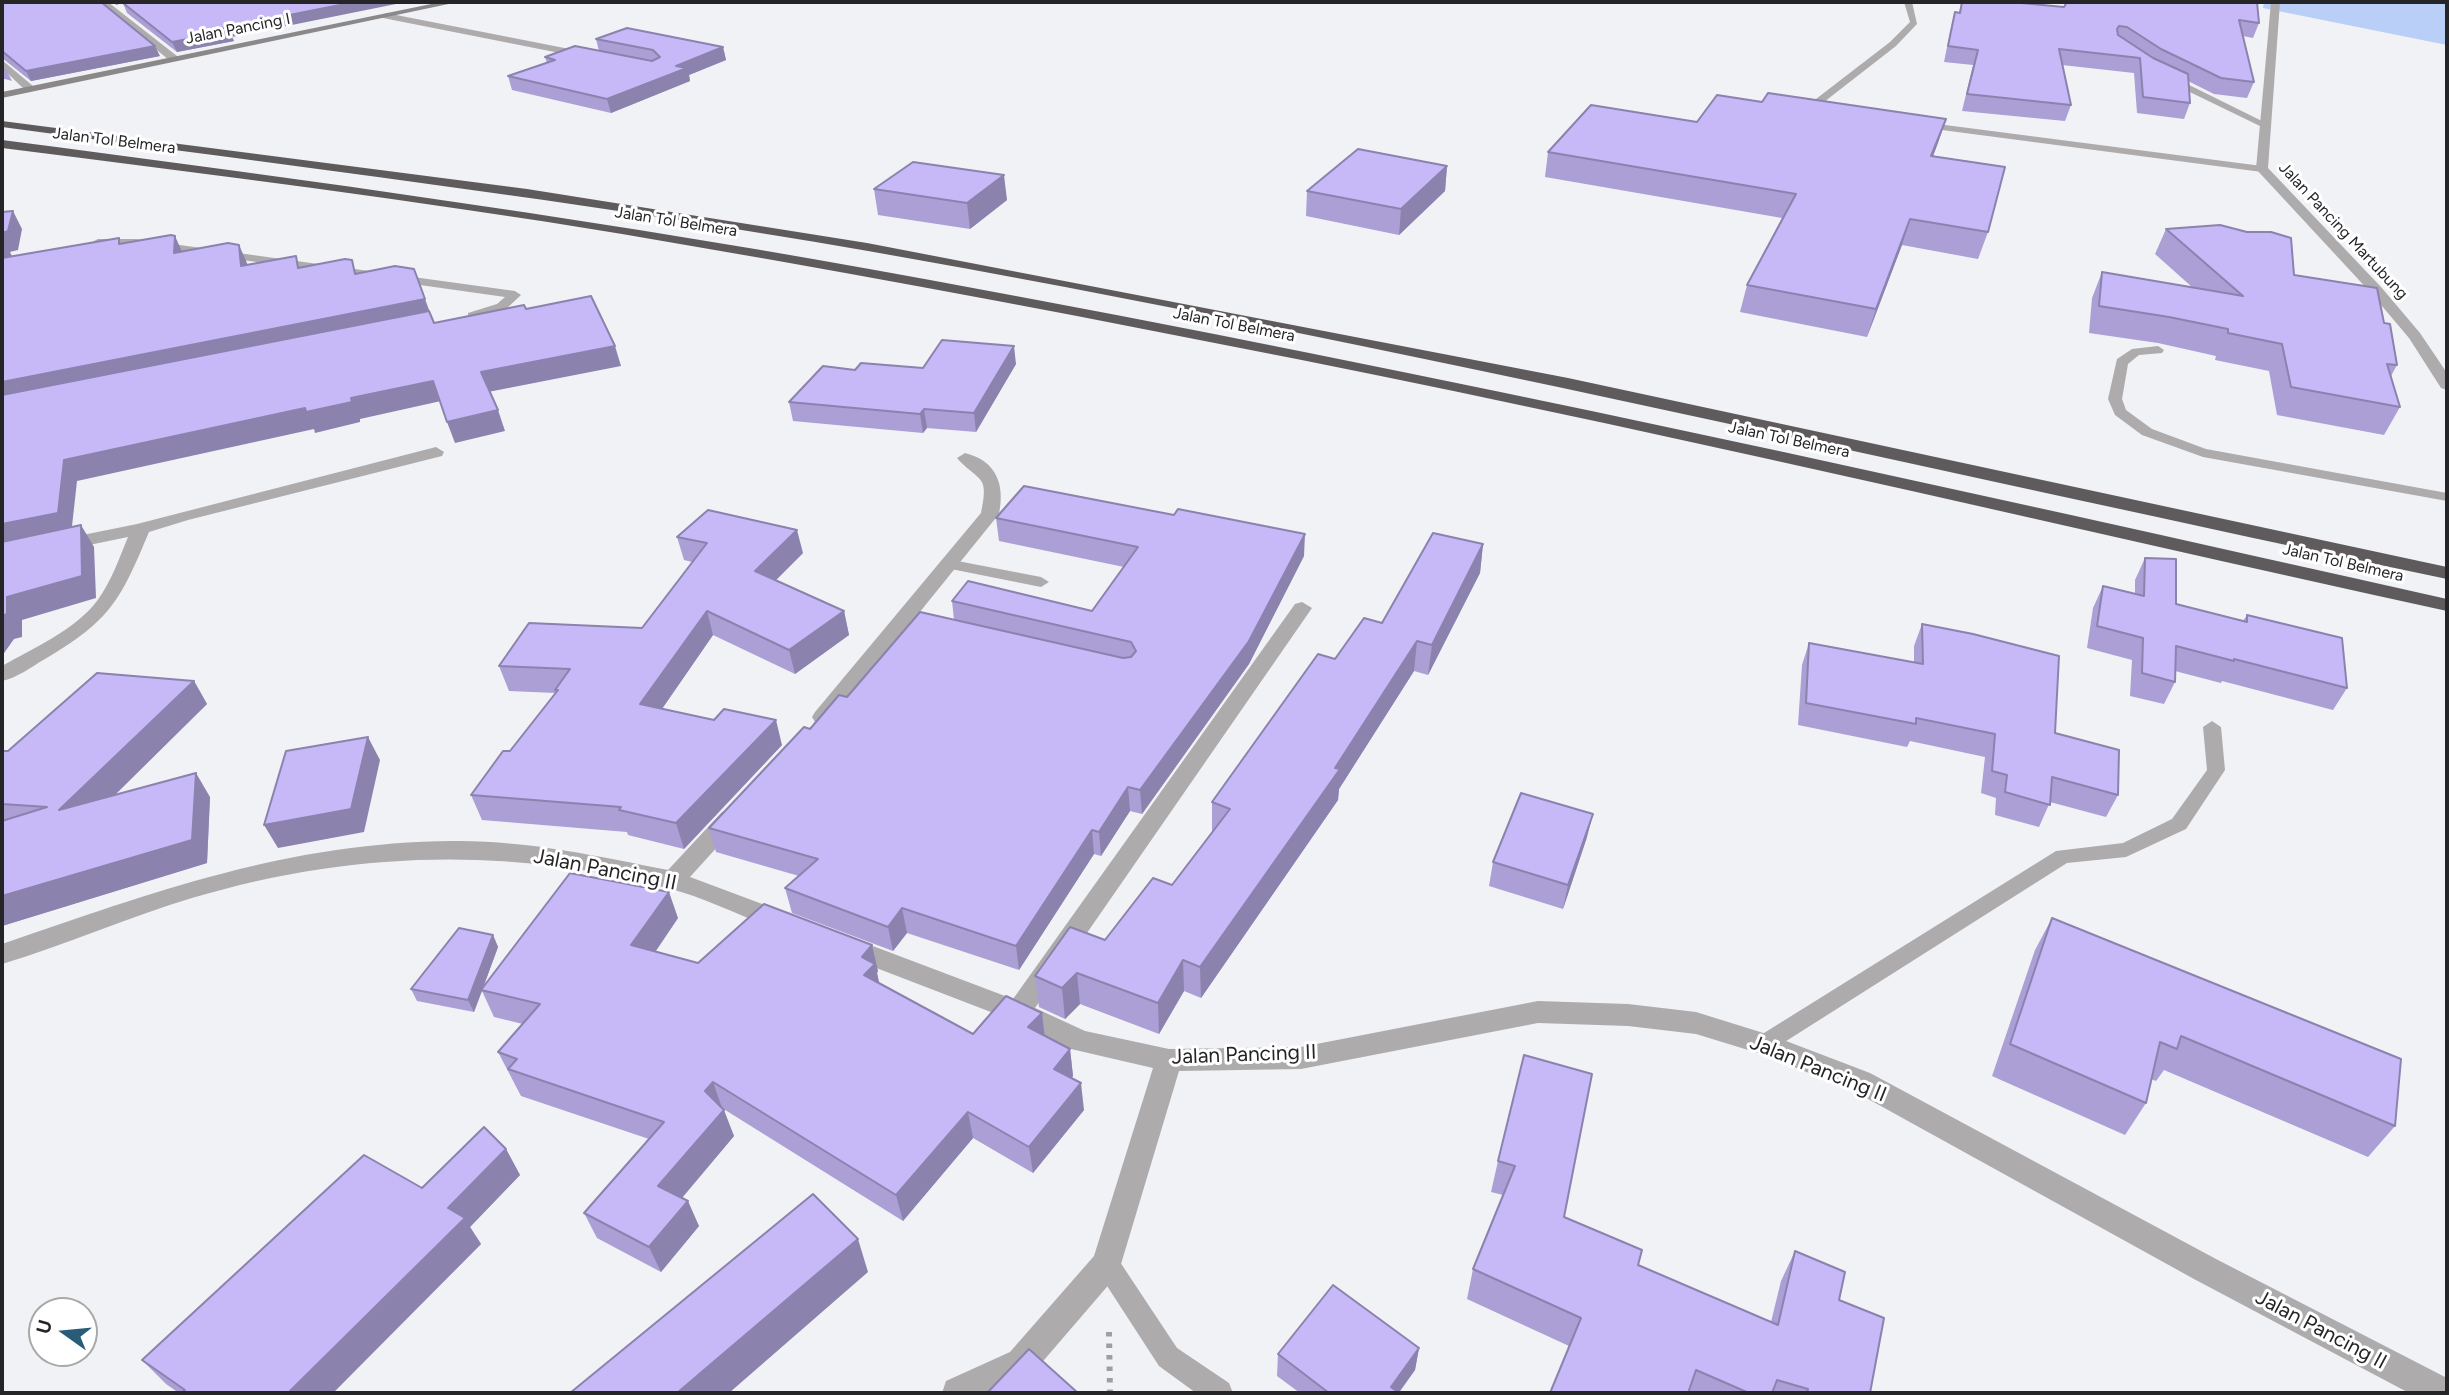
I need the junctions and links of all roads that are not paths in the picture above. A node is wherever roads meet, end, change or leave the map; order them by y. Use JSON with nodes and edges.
{"nodes":[{"id":1,"x":103,"y":2,"type":"edge"},
{"id":2,"x":453,"y":2,"type":"edge"},
{"id":3,"x":1909,"y":2,"type":"edge"},
{"id":4,"x":2276,"y":2,"type":"edge"},
{"id":5,"x":387,"y":12,"type":"junction"},
{"id":6,"x":173,"y":58,"type":"junction"},
{"id":7,"x":602,"y":58,"type":"edge"},
{"id":8,"x":2,"y":63,"type":"edge"},
{"id":9,"x":2163,"y":75,"type":"edge"},
{"id":10,"x":29,"y":88,"type":"junction"},
{"id":11,"x":2,"y":93,"type":"edge"},
{"id":12,"x":1846,"y":114,"type":"edge"},
{"id":13,"x":1909,"y":123,"type":"edge"},
{"id":14,"x":2,"y":124,"type":"edge"},
{"id":15,"x":2265,"y":125,"type":"junction"},
{"id":16,"x":2,"y":144,"type":"edge"},
{"id":17,"x":2262,"y":169,"type":"junction"},
{"id":18,"x":89,"y":244,"type":"edge"},
{"id":19,"x":465,"y":317,"type":"edge"},
{"id":20,"x":2158,"y":350,"type":"dead end"},
{"id":21,"x":2447,"y":385,"type":"edge"},
{"id":22,"x":436,"y":452,"type":"dead end"},
{"id":23,"x":965,"y":458,"type":"dead end"},
{"id":24,"x":2447,"y":497,"type":"edge"},
{"id":25,"x":141,"y":529,"type":"junction"},
{"id":26,"x":42,"y":549,"type":"edge"},
{"id":27,"x":947,"y":564,"type":"junction"},
{"id":28,"x":2447,"y":573,"type":"edge"},
{"id":29,"x":1041,"y":582,"type":"dead end"},
{"id":30,"x":2447,"y":605,"type":"edge"},
{"id":31,"x":1302,"y":608,"type":"dead end"},
{"id":32,"x":901,"y":620,"type":"junction"},
{"id":33,"x":927,"y":625,"type":"edge"},
{"id":34,"x":2,"y":675,"type":"edge"},
{"id":35,"x":2212,"y":727,"type":"dead end"},
{"id":36,"x":810,"y":733,"type":"edge"},
{"id":37,"x":746,"y":802,"type":"edge"},
{"id":38,"x":673,"y":880,"type":"junction"},
{"id":39,"x":801,"y":929,"type":"edge"},
{"id":40,"x":826,"y":939,"type":"edge"},
{"id":41,"x":2,"y":954,"type":"edge"},
{"id":42,"x":1018,"y":1012,"type":"junction"},
{"id":43,"x":1764,"y":1044,"type":"junction"},
{"id":44,"x":1169,"y":1060,"type":"junction"},
{"id":45,"x":1107,"y":1264,"type":"junction"},
{"id":46,"x":958,"y":1393,"type":"edge"},
{"id":47,"x":1219,"y":1393,"type":"edge"},
{"id":48,"x":2442,"y":1393,"type":"edge"}],
"edges":[{"from":1,"to":6,"type":"street"},
{"from":2,"to":5,"type":"main road","name":"Jalan Pancing I"},
{"from":3,"to":12,"type":"lane"},
{"from":4,"to":15,"type":"street","name":"Jalan Pancing Martubung"},
{"from":5,"to":6,"type":"main road","name":"Jalan Pancing I"},
{"from":5,"to":7,"type":"street"},
{"from":6,"to":10,"type":"main road","name":"Jalan Pancing I"},
{"from":8,"to":10,"type":"street"},
{"from":9,"to":15,"type":"lane"},
{"from":10,"to":11,"type":"main road","name":"Jalan Pancing I"},
{"from":13,"to":17,"type":"lane"},
{"from":14,"to":28,"type":"highway","name":"Jalan Tol Belmera"},
{"from":15,"to":17,"type":"street","name":"Jalan Pancing Martubung"},
{"from":16,"to":30,"type":"highway","name":"Jalan Tol Belmera"},
{"from":17,"to":21,"type":"street","name":"Jalan Pancing Martubung"},
{"from":18,"to":19,"type":"lane"},
{"from":20,"to":24,"type":"lane"},
{"from":22,"to":25,"type":"street"},
{"from":23,"to":27,"type":"street"},
{"from":25,"to":26,"type":"street"},
{"from":25,"to":34,"type":"street"},
{"from":27,"to":29,"type":"lane"},
{"from":27,"to":32,"type":"street"},
{"from":31,"to":42,"type":"street"},
{"from":32,"to":33,"type":"street"},
{"from":32,"to":36,"type":"street"},
{"from":35,"to":43,"type":"lane"},
{"from":37,"to":38,"type":"street"},
{"from":38,"to":39,"type":"street","name":"Jalan Pancing II"},
{"from":38,"to":41,"type":"street","name":"Jalan Pancing II"},
{"from":40,"to":42,"type":"street","name":"Jalan Pancing II"},
{"from":42,"to":44,"type":"street","name":"Jalan Pancing II"},
{"from":43,"to":44,"type":"street","name":"Jalan Pancing II"},
{"from":43,"to":48,"type":"street","name":"Jalan Pancing II"},
{"from":44,"to":45,"type":"street"},
{"from":45,"to":46,"type":"street"},
{"from":45,"to":47,"type":"lane"}]}
